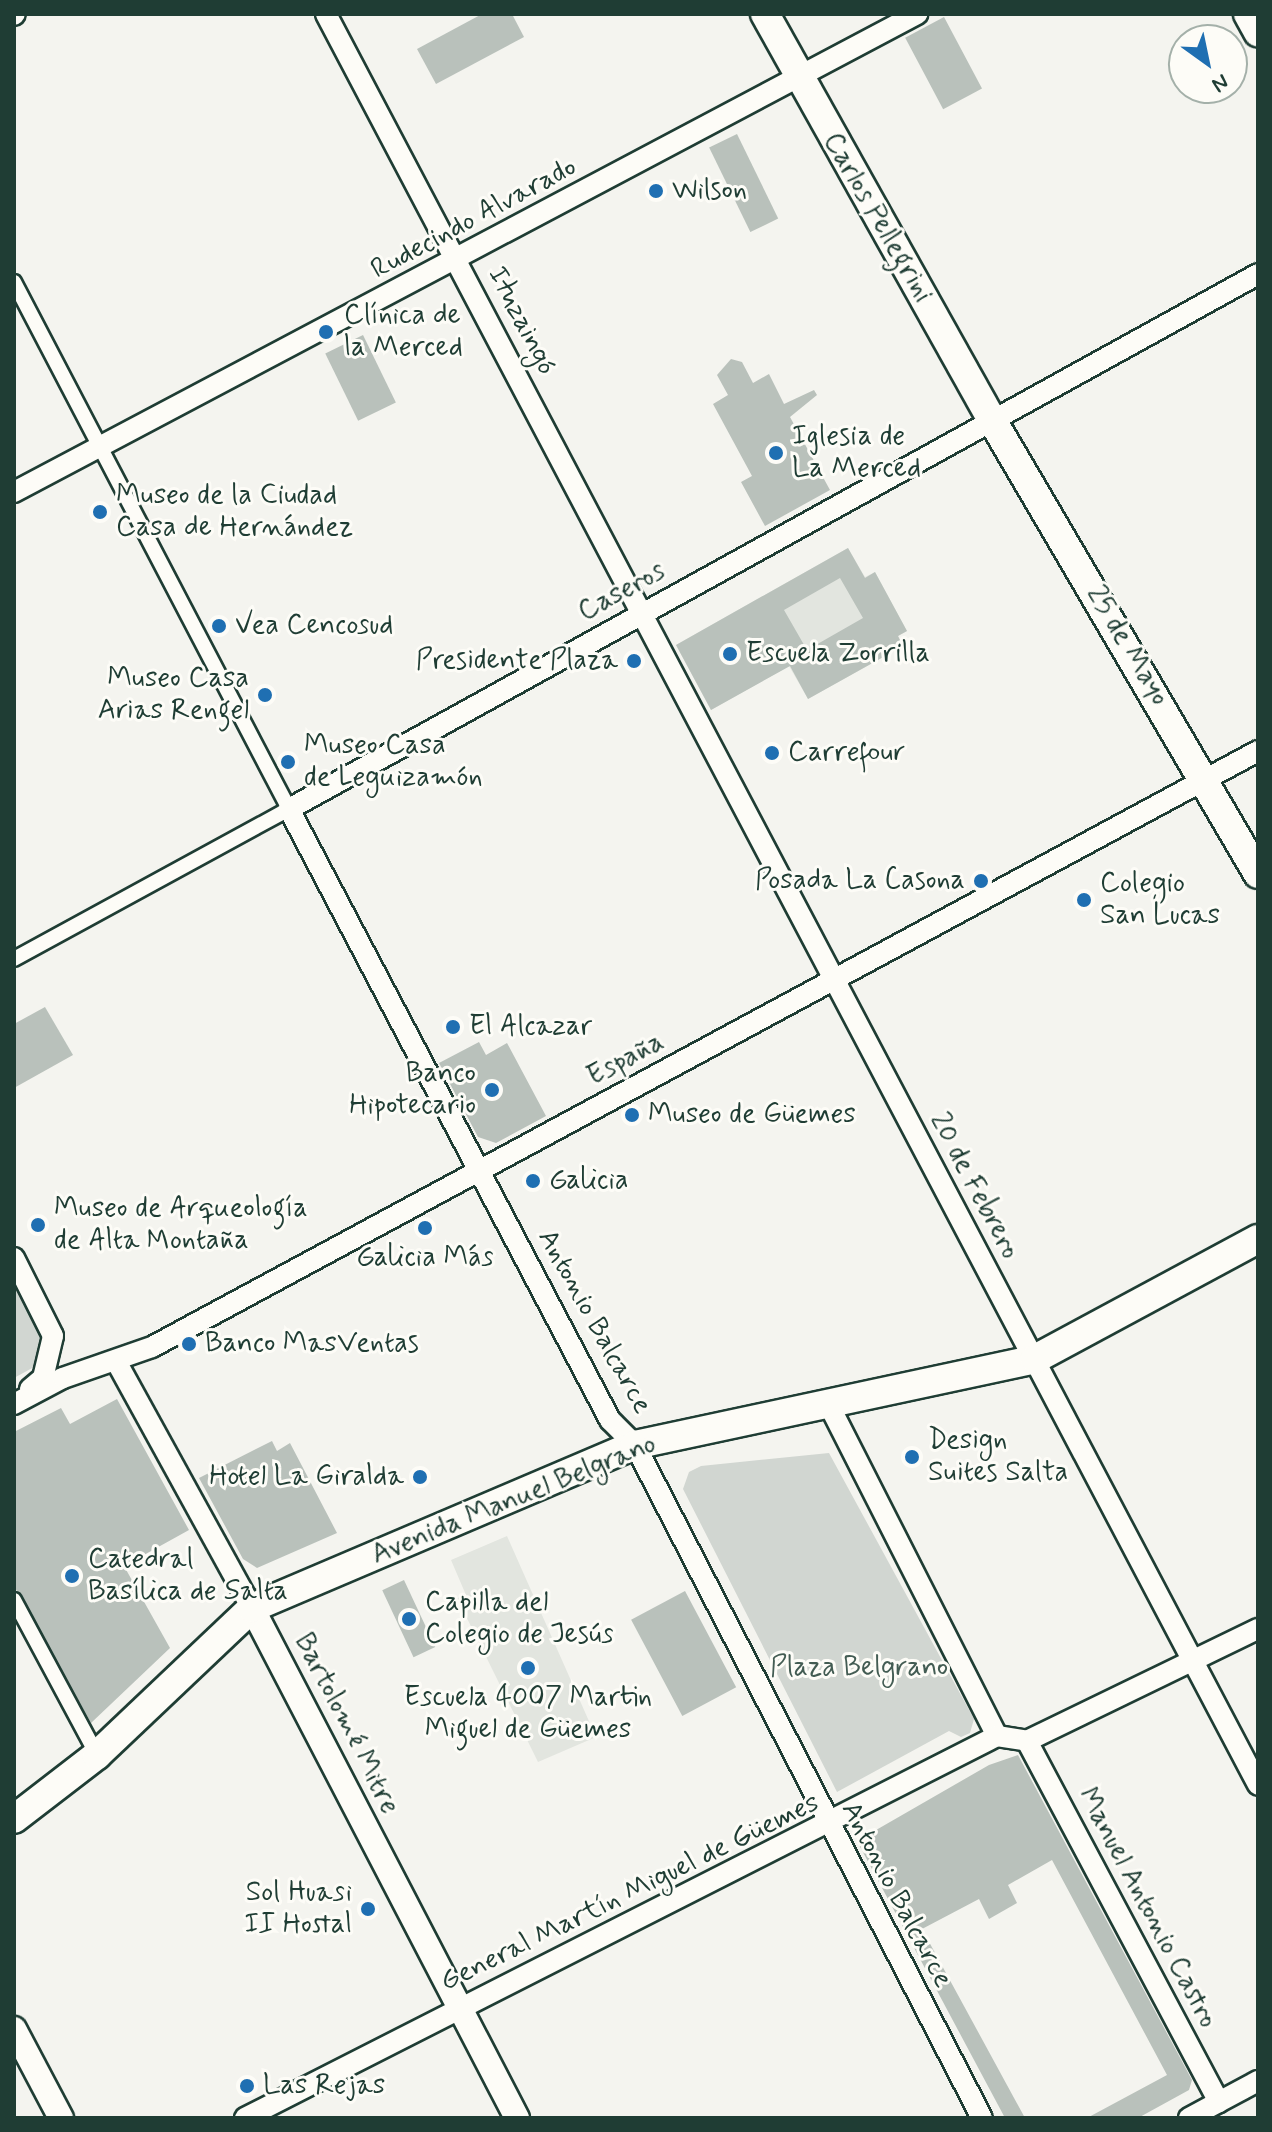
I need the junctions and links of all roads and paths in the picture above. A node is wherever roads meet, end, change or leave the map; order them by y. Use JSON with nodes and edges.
{"nodes":[{"id":1,"x":326,"y":14,"type":"edge"},
{"id":2,"x":765,"y":14,"type":"edge"},
{"id":3,"x":917,"y":14,"type":"edge"},
{"id":4,"x":1248,"y":14,"type":"edge"},
{"id":5,"x":1258,"y":32,"type":"edge"},
{"id":6,"x":798,"y":78,"type":"junction"},
{"id":7,"x":457,"y":260,"type":"junction"},
{"id":8,"x":1258,"y":274,"type":"edge"},
{"id":9,"x":14,"y":282,"type":"edge"},
{"id":10,"x":992,"y":420,"type":"junction"},
{"id":11,"x":101,"y":446,"type":"junction"},
{"id":12,"x":14,"y":492,"type":"edge"},
{"id":13,"x":641,"y":614,"type":"junction"},
{"id":14,"x":1258,"y":751,"type":"edge"},
{"id":15,"x":1207,"y":778,"type":"junction"},
{"id":16,"x":289,"y":809,"type":"junction"},
{"id":17,"x":1258,"y":874,"type":"edge"},
{"id":18,"x":14,"y":959,"type":"edge"},
{"id":19,"x":834,"y":983,"type":"junction"},
{"id":20,"x":479,"y":1171,"type":"junction"},
{"id":21,"x":1258,"y":1239,"type":"edge"},
{"id":22,"x":14,"y":1258,"type":"edge"},
{"id":23,"x":1035,"y":1359,"type":"junction"},
{"id":24,"x":116,"y":1361,"type":"junction"},
{"id":25,"x":15,"y":1403,"type":"edge"},
{"id":26,"x":830,"y":1407,"type":"junction"},
{"id":27,"x":635,"y":1445,"type":"junction"},
{"id":28,"x":14,"y":1600,"type":"edge"},
{"id":29,"x":252,"y":1608,"type":"junction"},
{"id":30,"x":1258,"y":1629,"type":"edge"},
{"id":31,"x":1191,"y":1660,"type":"junction"},
{"id":32,"x":997,"y":1736,"type":"junction"},
{"id":33,"x":1027,"y":1741,"type":"junction"},
{"id":34,"x":97,"y":1755,"type":"junction"},
{"id":35,"x":1258,"y":1785,"type":"edge"},
{"id":36,"x":14,"y":1819,"type":"edge"},
{"id":37,"x":828,"y":1827,"type":"junction"},
{"id":38,"x":460,"y":2009,"type":"junction"},
{"id":39,"x":14,"y":2029,"type":"edge"},
{"id":40,"x":1258,"y":2081,"type":"edge"},
{"id":41,"x":1219,"y":2102,"type":"junction"},
{"id":42,"x":61,"y":2118,"type":"edge"},
{"id":43,"x":245,"y":2118,"type":"edge"},
{"id":44,"x":517,"y":2118,"type":"edge"},
{"id":45,"x":982,"y":2118,"type":"edge"},
{"id":46,"x":1189,"y":2118,"type":"edge"}],
"edges":[{"from":1,"to":7,"type":"street","name":"Ituzaingó"},
{"from":2,"to":6,"type":"main road","name":"Carlos Pellegrini"},
{"from":3,"to":6,"type":"street","name":"Rudecindo Alvarado"},
{"from":4,"to":5,"type":"main road"},
{"from":6,"to":7,"type":"street","name":"Rudecindo Alvarado"},
{"from":6,"to":10,"type":"main road","name":"Carlos Pellegrini"},
{"from":7,"to":11,"type":"street","name":"Rudecindo Alvarado"},
{"from":7,"to":13,"type":"street","name":"Ituzaingó"},
{"from":8,"to":10,"type":"street","name":"Caseros"},
{"from":9,"to":11,"type":"street"},
{"from":10,"to":13,"type":"street","name":"Caseros"},
{"from":10,"to":15,"type":"main road","name":"25 de Mayo"},
{"from":11,"to":12,"type":"street","name":"Rudecindo Alvarado"},
{"from":11,"to":16,"type":"street"},
{"from":13,"to":16,"type":"street","name":"Caseros"},
{"from":13,"to":19,"type":"street","name":"20 de Febrero"},
{"from":14,"to":15,"type":"street","name":"España"},
{"from":15,"to":17,"type":"main road","name":"25 de Mayo"},
{"from":15,"to":19,"type":"street","name":"España"},
{"from":16,"to":18,"type":"street","name":"Caseros"},
{"from":16,"to":20,"type":"street","name":"Antonio Balcarce"},
{"from":19,"to":20,"type":"street","name":"España"},
{"from":19,"to":23,"type":"street","name":"20 de Febrero"},
{"from":20,"to":24,"type":"street","name":"España"},
{"from":20,"to":27,"type":"street","name":"Antonio Balcarce"},
{"from":21,"to":23,"type":"main road","name":"Avenida Manuel Belgrano"},
{"from":22,"to":25,"type":"street"},
{"from":23,"to":26,"type":"main road","name":"Avenida Manuel Belgrano"},
{"from":23,"to":31,"type":"street","name":"20 de Febrero"},
{"from":24,"to":25,"type":"street","name":"España"},
{"from":24,"to":29,"type":"street","name":"Bartolomé Mitre"},
{"from":26,"to":27,"type":"main road","name":"Avenida Manuel Belgrano"},
{"from":26,"to":32,"type":"street"},
{"from":27,"to":29,"type":"main road","name":"Avenida Manuel Belgrano"},
{"from":27,"to":37,"type":"street","name":"Antonio Balcarce"},
{"from":28,"to":34,"type":"street"},
{"from":29,"to":34,"type":"main road","name":"Avenida Manuel Belgrano"},
{"from":29,"to":38,"type":"street","name":"Bartolomé Mitre"},
{"from":30,"to":31,"type":"street"},
{"from":31,"to":33,"type":"street"},
{"from":31,"to":35,"type":"street","name":"20 de Febrero"},
{"from":32,"to":33,"type":"street"},
{"from":32,"to":37,"type":"street","name":"General Martín Miguel de Güemes"},
{"from":33,"to":41,"type":"street","name":"Manuel Antonio Castro"},
{"from":34,"to":36,"type":"main road","name":"Avenida Manuel Belgrano"},
{"from":37,"to":38,"type":"street","name":"General Martín Miguel de Güemes"},
{"from":37,"to":45,"type":"street","name":"Antonio Balcarce"},
{"from":38,"to":43,"type":"street","name":"General Martín Miguel de Güemes"},
{"from":38,"to":44,"type":"street","name":"Bartolomé Mitre"},
{"from":39,"to":42,"type":"street"},
{"from":40,"to":41,"type":"street"},
{"from":41,"to":46,"type":"street"}]}
